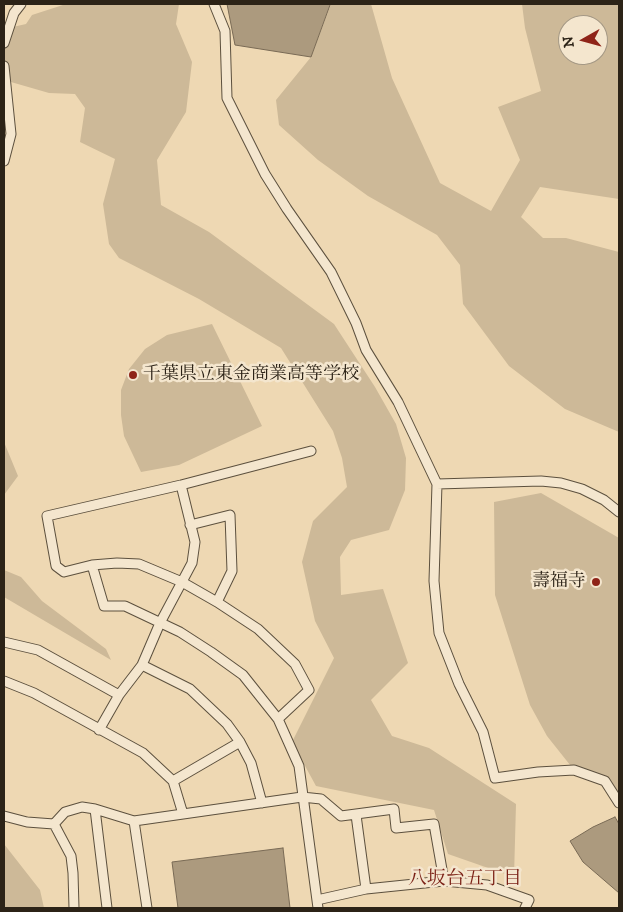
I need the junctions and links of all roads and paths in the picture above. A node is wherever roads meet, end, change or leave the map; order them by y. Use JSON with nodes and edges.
{"nodes":[{"id":1,"x":21,"y":4,"type":"edge"},
{"id":2,"x":214,"y":4,"type":"edge"},
{"id":3,"x":4,"y":43,"type":"edge"},
{"id":4,"x":4,"y":66,"type":"edge"},
{"id":5,"x":4,"y":161,"type":"edge"},
{"id":6,"x":311,"y":451,"type":"dead end"},
{"id":7,"x":437,"y":484,"type":"junction"},
{"id":8,"x":181,"y":485,"type":"junction"},
{"id":9,"x":619,"y":512,"type":"edge"},
{"id":10,"x":190,"y":525,"type":"junction"},
{"id":11,"x":92,"y":566,"type":"junction"},
{"id":12,"x":182,"y":582,"type":"junction"},
{"id":13,"x":217,"y":602,"type":"junction"},
{"id":14,"x":160,"y":623,"type":"junction"},
{"id":15,"x":4,"y":642,"type":"edge"},
{"id":16,"x":142,"y":665,"type":"junction"},
{"id":17,"x":4,"y":681,"type":"edge"},
{"id":18,"x":119,"y":695,"type":"junction"},
{"id":19,"x":278,"y":719,"type":"junction"},
{"id":20,"x":99,"y":730,"type":"junction"},
{"id":21,"x":240,"y":742,"type":"junction"},
{"id":22,"x":173,"y":781,"type":"junction"},
{"id":23,"x":302,"y":797,"type":"junction"},
{"id":24,"x":262,"y":803,"type":"junction"},
{"id":25,"x":619,"y":803,"type":"edge"},
{"id":26,"x":95,"y":809,"type":"junction"},
{"id":27,"x":183,"y":814,"type":"junction"},
{"id":28,"x":356,"y":815,"type":"junction"},
{"id":29,"x":4,"y":816,"type":"edge"},
{"id":30,"x":134,"y":821,"type":"junction"},
{"id":31,"x":54,"y":824,"type":"junction"},
{"id":32,"x":444,"y":881,"type":"junction"},
{"id":33,"x":366,"y":889,"type":"junction"},
{"id":34,"x":318,"y":904,"type":"edge"},
{"id":35,"x":74,"y":908,"type":"edge"},
{"id":36,"x":107,"y":908,"type":"edge"},
{"id":37,"x":147,"y":908,"type":"edge"},
{"id":38,"x":525,"y":908,"type":"edge"}],
"edges":[{"from":1,"to":3,"type":"street"},
{"from":2,"to":7,"type":"street"},
{"from":4,"to":5,"type":"street"},
{"from":6,"to":8,"type":"street"},
{"from":7,"to":9,"type":"street"},
{"from":7,"to":25,"type":"street"},
{"from":8,"to":10,"type":"street"},
{"from":8,"to":11,"type":"street"},
{"from":10,"to":12,"type":"street"},
{"from":10,"to":13,"type":"street"},
{"from":11,"to":12,"type":"street"},
{"from":11,"to":14,"type":"street"},
{"from":12,"to":13,"type":"street"},
{"from":12,"to":14,"type":"street"},
{"from":13,"to":19,"type":"street"},
{"from":14,"to":16,"type":"street"},
{"from":14,"to":19,"type":"street"},
{"from":15,"to":18,"type":"street"},
{"from":16,"to":18,"type":"street"},
{"from":16,"to":21,"type":"street"},
{"from":17,"to":20,"type":"street"},
{"from":18,"to":20,"type":"street"},
{"from":19,"to":23,"type":"street"},
{"from":20,"to":22,"type":"street"},
{"from":21,"to":22,"type":"street"},
{"from":21,"to":24,"type":"street"},
{"from":22,"to":27,"type":"street"},
{"from":23,"to":24,"type":"street"},
{"from":23,"to":28,"type":"street"},
{"from":23,"to":34,"type":"street"},
{"from":24,"to":27,"type":"street"},
{"from":26,"to":30,"type":"street"},
{"from":26,"to":31,"type":"street"},
{"from":26,"to":36,"type":"street"},
{"from":27,"to":30,"type":"street"},
{"from":28,"to":32,"type":"street"},
{"from":28,"to":33,"type":"street"},
{"from":29,"to":31,"type":"street"},
{"from":30,"to":37,"type":"street"},
{"from":31,"to":35,"type":"street"},
{"from":32,"to":33,"type":"street"},
{"from":32,"to":38,"type":"street"},
{"from":33,"to":34,"type":"street"}]}
